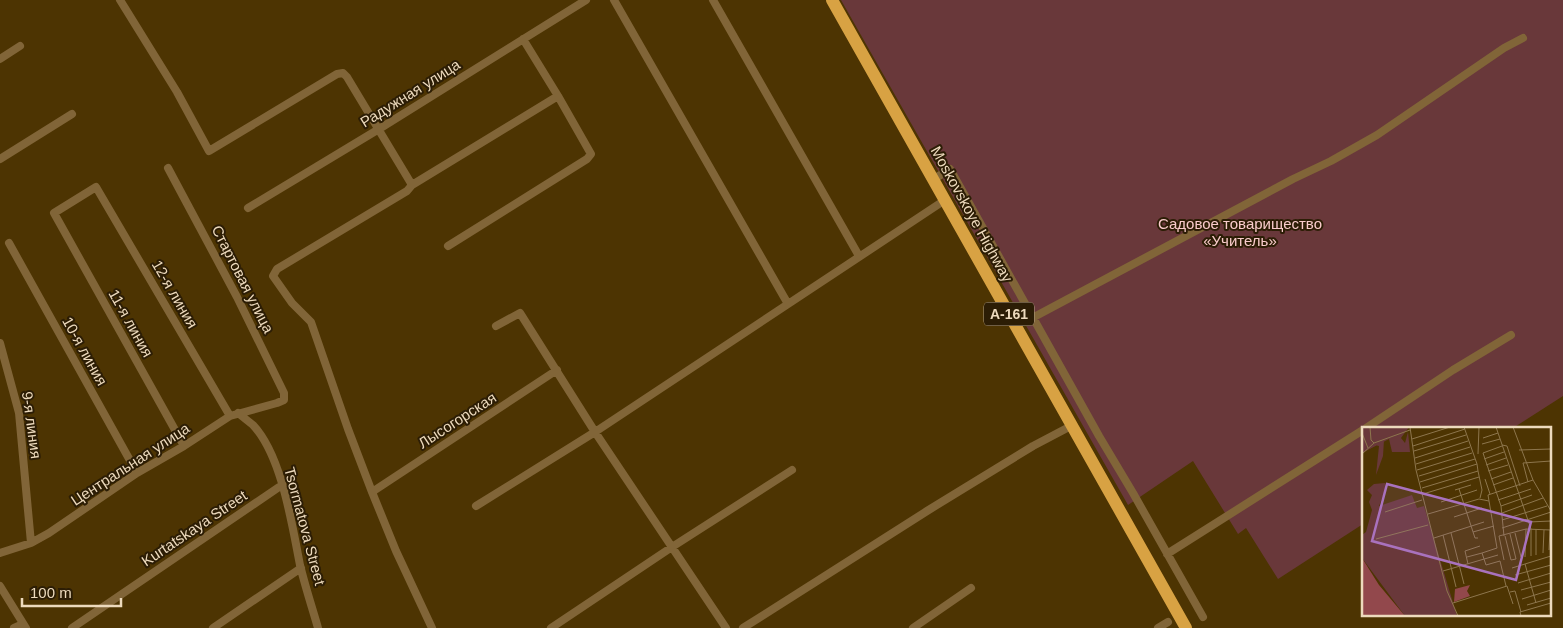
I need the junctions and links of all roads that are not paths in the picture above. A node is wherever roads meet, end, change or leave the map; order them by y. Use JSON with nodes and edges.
{"nodes":[{"id":1,"x":120,"y":0,"type":"edge"},
{"id":2,"x":586,"y":0,"type":"edge"},
{"id":3,"x":614,"y":0,"type":"edge"},
{"id":4,"x":713,"y":0,"type":"edge"},
{"id":5,"x":832,"y":0,"type":"edge"},
{"id":6,"x":1523,"y":38,"type":"dead end"},
{"id":7,"x":523,"y":39,"type":"junction"},
{"id":8,"x":20,"y":46,"type":"dead end"},
{"id":9,"x":0,"y":59,"type":"edge"},
{"id":10,"x":558,"y":96,"type":"junction"},
{"id":11,"x":72,"y":114,"type":"dead end"},
{"id":12,"x":379,"y":129,"type":"junction"},
{"id":13,"x":0,"y":159,"type":"edge"},
{"id":14,"x":168,"y":168,"type":"dead end"},
{"id":15,"x":934,"y":179,"type":"junction"},
{"id":16,"x":412,"y":185,"type":"junction"},
{"id":17,"x":96,"y":187,"type":"joint"},
{"id":18,"x":945,"y":200,"type":"junction"},
{"id":19,"x":248,"y":208,"type":"dead end"},
{"id":20,"x":8,"y":243,"type":"dead end"},
{"id":21,"x":448,"y":246,"type":"dead end"},
{"id":22,"x":859,"y":256,"type":"junction"},
{"id":23,"x":788,"y":304,"type":"junction"},
{"id":24,"x":1034,"y":317,"type":"junction"},
{"id":25,"x":496,"y":326,"type":"dead end"},
{"id":26,"x":1511,"y":335,"type":"dead end"},
{"id":27,"x":0,"y":343,"type":"edge"},
{"id":28,"x":557,"y":370,"type":"junction"},
{"id":29,"x":277,"y":403,"type":"joint"},
{"id":30,"x":234,"y":414,"type":"junction"},
{"id":31,"x":1071,"y":426,"type":"junction"},
{"id":32,"x":1367,"y":427,"type":"edge"},
{"id":33,"x":1362,"y":430,"type":"edge"},
{"id":34,"x":595,"y":432,"type":"junction"},
{"id":35,"x":184,"y":446,"type":"junction"},
{"id":36,"x":792,"y":470,"type":"dead end"},
{"id":37,"x":137,"y":473,"type":"junction"},
{"id":38,"x":282,"y":485,"type":"junction"},
{"id":39,"x":372,"y":492,"type":"junction"},
{"id":40,"x":476,"y":506,"type":"dead end"},
{"id":41,"x":31,"y":542,"type":"junction"},
{"id":42,"x":672,"y":547,"type":"junction"},
{"id":43,"x":0,"y":553,"type":"edge"},
{"id":44,"x":1167,"y":554,"type":"junction"},
{"id":45,"x":301,"y":568,"type":"junction"},
{"id":46,"x":0,"y":586,"type":"edge"},
{"id":47,"x":971,"y":588,"type":"dead end"},
{"id":48,"x":1203,"y":617,"type":"dead end"},
{"id":49,"x":1168,"y":622,"type":"dead end"},
{"id":50,"x":25,"y":626,"type":"edge"},
{"id":51,"x":14,"y":628,"type":"edge"},
{"id":52,"x":72,"y":628,"type":"edge"},
{"id":53,"x":213,"y":628,"type":"edge"},
{"id":54,"x":318,"y":628,"type":"edge"},
{"id":55,"x":432,"y":628,"type":"edge"},
{"id":56,"x":551,"y":628,"type":"edge"},
{"id":57,"x":726,"y":628,"type":"edge"},
{"id":58,"x":743,"y":628,"type":"edge"},
{"id":59,"x":913,"y":628,"type":"edge"},
{"id":60,"x":1158,"y":628,"type":"edge"},
{"id":61,"x":1186,"y":628,"type":"edge"}],
"edges":[{"from":1,"to":12,"type":"street"},
{"from":2,"to":7,"type":"street","name":"Радужная улица"},
{"from":3,"to":23,"type":"street"},
{"from":4,"to":22,"type":"street"},
{"from":5,"to":15,"type":"highway","name":"Moskovskoye Highway","number":"А-161"},
{"from":6,"to":24,"type":"street"},
{"from":7,"to":10,"type":"street"},
{"from":7,"to":12,"type":"street","name":"Радужная улица"},
{"from":8,"to":9,"type":"street"},
{"from":10,"to":16,"type":"street"},
{"from":10,"to":21,"type":"street"},
{"from":11,"to":13,"type":"street"},
{"from":12,"to":16,"type":"street"},
{"from":12,"to":19,"type":"street","name":"Радужная улица"},
{"from":14,"to":29,"type":"street","name":"Стартовая улица"},
{"from":15,"to":18,"type":"highway","name":"Moskovskoye Highway","number":"А-161"},
{"from":15,"to":24,"type":"street"},
{"from":16,"to":39,"type":"street"},
{"from":17,"to":30,"type":"street","name":"12-я линия"},
{"from":17,"to":35,"type":"street","name":"11-я линия"},
{"from":18,"to":22,"type":"street"},
{"from":18,"to":31,"type":"highway","name":"Moskovskoye Highway","number":"А-161"},
{"from":20,"to":37,"type":"street","name":"10-я линия"},
{"from":22,"to":23,"type":"street"},
{"from":23,"to":34,"type":"street"},
{"from":24,"to":44,"type":"street"},
{"from":25,"to":28,"type":"street"},
{"from":26,"to":32,"type":"street"},
{"from":27,"to":41,"type":"street","name":"9-я линия"},
{"from":28,"to":34,"type":"street"},
{"from":28,"to":39,"type":"street","name":"Лысогорская"},
{"from":29,"to":30,"type":"street","name":"Центральная улица"},
{"from":30,"to":35,"type":"street","name":"Центральная улица"},
{"from":30,"to":38,"type":"street","name":"Tsormatova Street"},
{"from":31,"to":58,"type":"street"},
{"from":31,"to":61,"type":"highway","name":"Moskovskoye Highway","number":"А-161"},
{"from":33,"to":44,"type":"street"},
{"from":34,"to":40,"type":"street"},
{"from":34,"to":42,"type":"street"},
{"from":35,"to":37,"type":"street","name":"Центральная улица"},
{"from":36,"to":42,"type":"street"},
{"from":37,"to":41,"type":"street","name":"Центральная улица"},
{"from":38,"to":45,"type":"street","name":"Tsormatova Street"},
{"from":38,"to":52,"type":"street","name":"Kurtatskaya Street"},
{"from":39,"to":55,"type":"street"},
{"from":41,"to":43,"type":"street","name":"Центральная улица"},
{"from":42,"to":56,"type":"street"},
{"from":42,"to":57,"type":"street"},
{"from":44,"to":48,"type":"street"},
{"from":45,"to":53,"type":"street"},
{"from":45,"to":54,"type":"street","name":"Tsormatova Street"},
{"from":46,"to":50,"type":"street"},
{"from":47,"to":59,"type":"street"},
{"from":49,"to":60,"type":"street"},
{"from":50,"to":51,"type":"street"}]}
